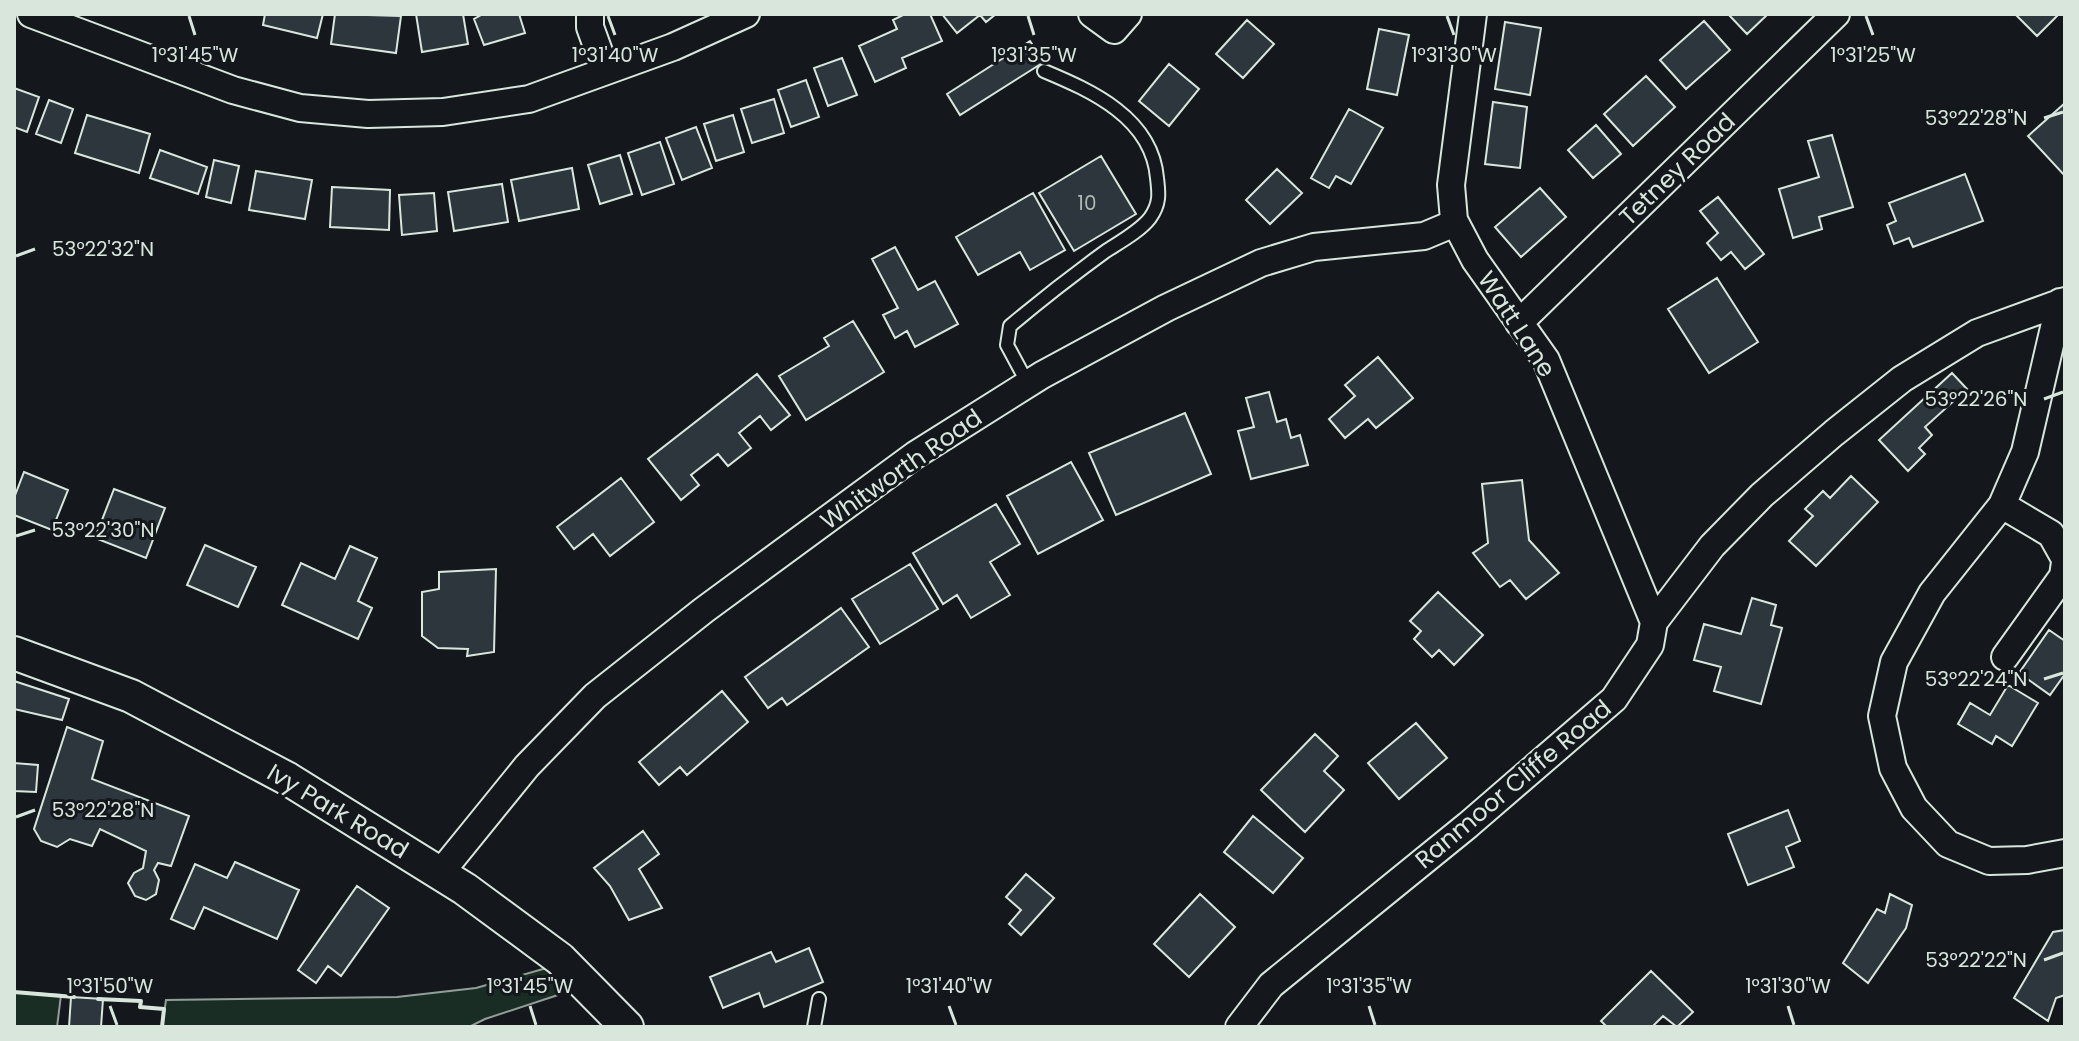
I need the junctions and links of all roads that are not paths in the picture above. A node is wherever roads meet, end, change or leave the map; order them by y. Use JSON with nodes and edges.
{"nodes":[{"id":1,"x":31,"y":14,"type":"edge"},
{"id":2,"x":590,"y":14,"type":"edge"},
{"id":3,"x":746,"y":14,"type":"edge"},
{"id":4,"x":1092,"y":14,"type":"edge"},
{"id":5,"x":1128,"y":14,"type":"edge"},
{"id":6,"x":1473,"y":14,"type":"edge"},
{"id":7,"x":1836,"y":14,"type":"edge"},
{"id":8,"x":606,"y":71,"type":"junction"},
{"id":9,"x":1044,"y":71,"type":"dead end"},
{"id":10,"x":1455,"y":223,"type":"junction"},
{"id":11,"x":2062,"y":302,"type":"edge"},
{"id":12,"x":1519,"y":323,"type":"junction"},
{"id":13,"x":1028,"y":384,"type":"junction"},
{"id":14,"x":2002,"y":505,"type":"junction"},
{"id":15,"x":2065,"y":561,"type":"edge"},
{"id":16,"x":1654,"y":622,"type":"junction"},
{"id":17,"x":14,"y":653,"type":"edge"},
{"id":18,"x":2005,"y":657,"type":"dead end"},
{"id":19,"x":2065,"y":853,"type":"edge"},
{"id":20,"x":441,"y":872,"type":"junction"},
{"id":21,"x":819,"y":999,"type":"dead end"},
{"id":22,"x":627,"y":1027,"type":"edge"},
{"id":23,"x":814,"y":1027,"type":"edge"},
{"id":24,"x":1239,"y":1027,"type":"edge"}],
"edges":[{"from":1,"to":8,"type":"street"},
{"from":2,"to":8,"type":"street"},
{"from":3,"to":8,"type":"street"},
{"from":4,"to":5,"type":"street"},
{"from":6,"to":10,"type":"street","name":"Watt Lane"},
{"from":7,"to":12,"type":"street","name":"Tetney Road"},
{"from":9,"to":13,"type":"lane"},
{"from":10,"to":12,"type":"street","name":"Watt Lane"},
{"from":10,"to":13,"type":"street","name":"Whitworth Road"},
{"from":11,"to":14,"type":"street"},
{"from":11,"to":16,"type":"street","name":"Ranmoor Cliffe Road"},
{"from":12,"to":16,"type":"street","name":"Watt Lane"},
{"from":13,"to":20,"type":"street","name":"Whitworth Road"},
{"from":14,"to":15,"type":"street"},
{"from":14,"to":19,"type":"street"},
{"from":15,"to":18,"type":"street"},
{"from":16,"to":24,"type":"street","name":"Ranmoor Cliffe Road"},
{"from":17,"to":20,"type":"street","name":"Ivy Park Road"},
{"from":20,"to":22,"type":"street","name":"Ivy Park Road"},
{"from":21,"to":23,"type":"lane"}]}
